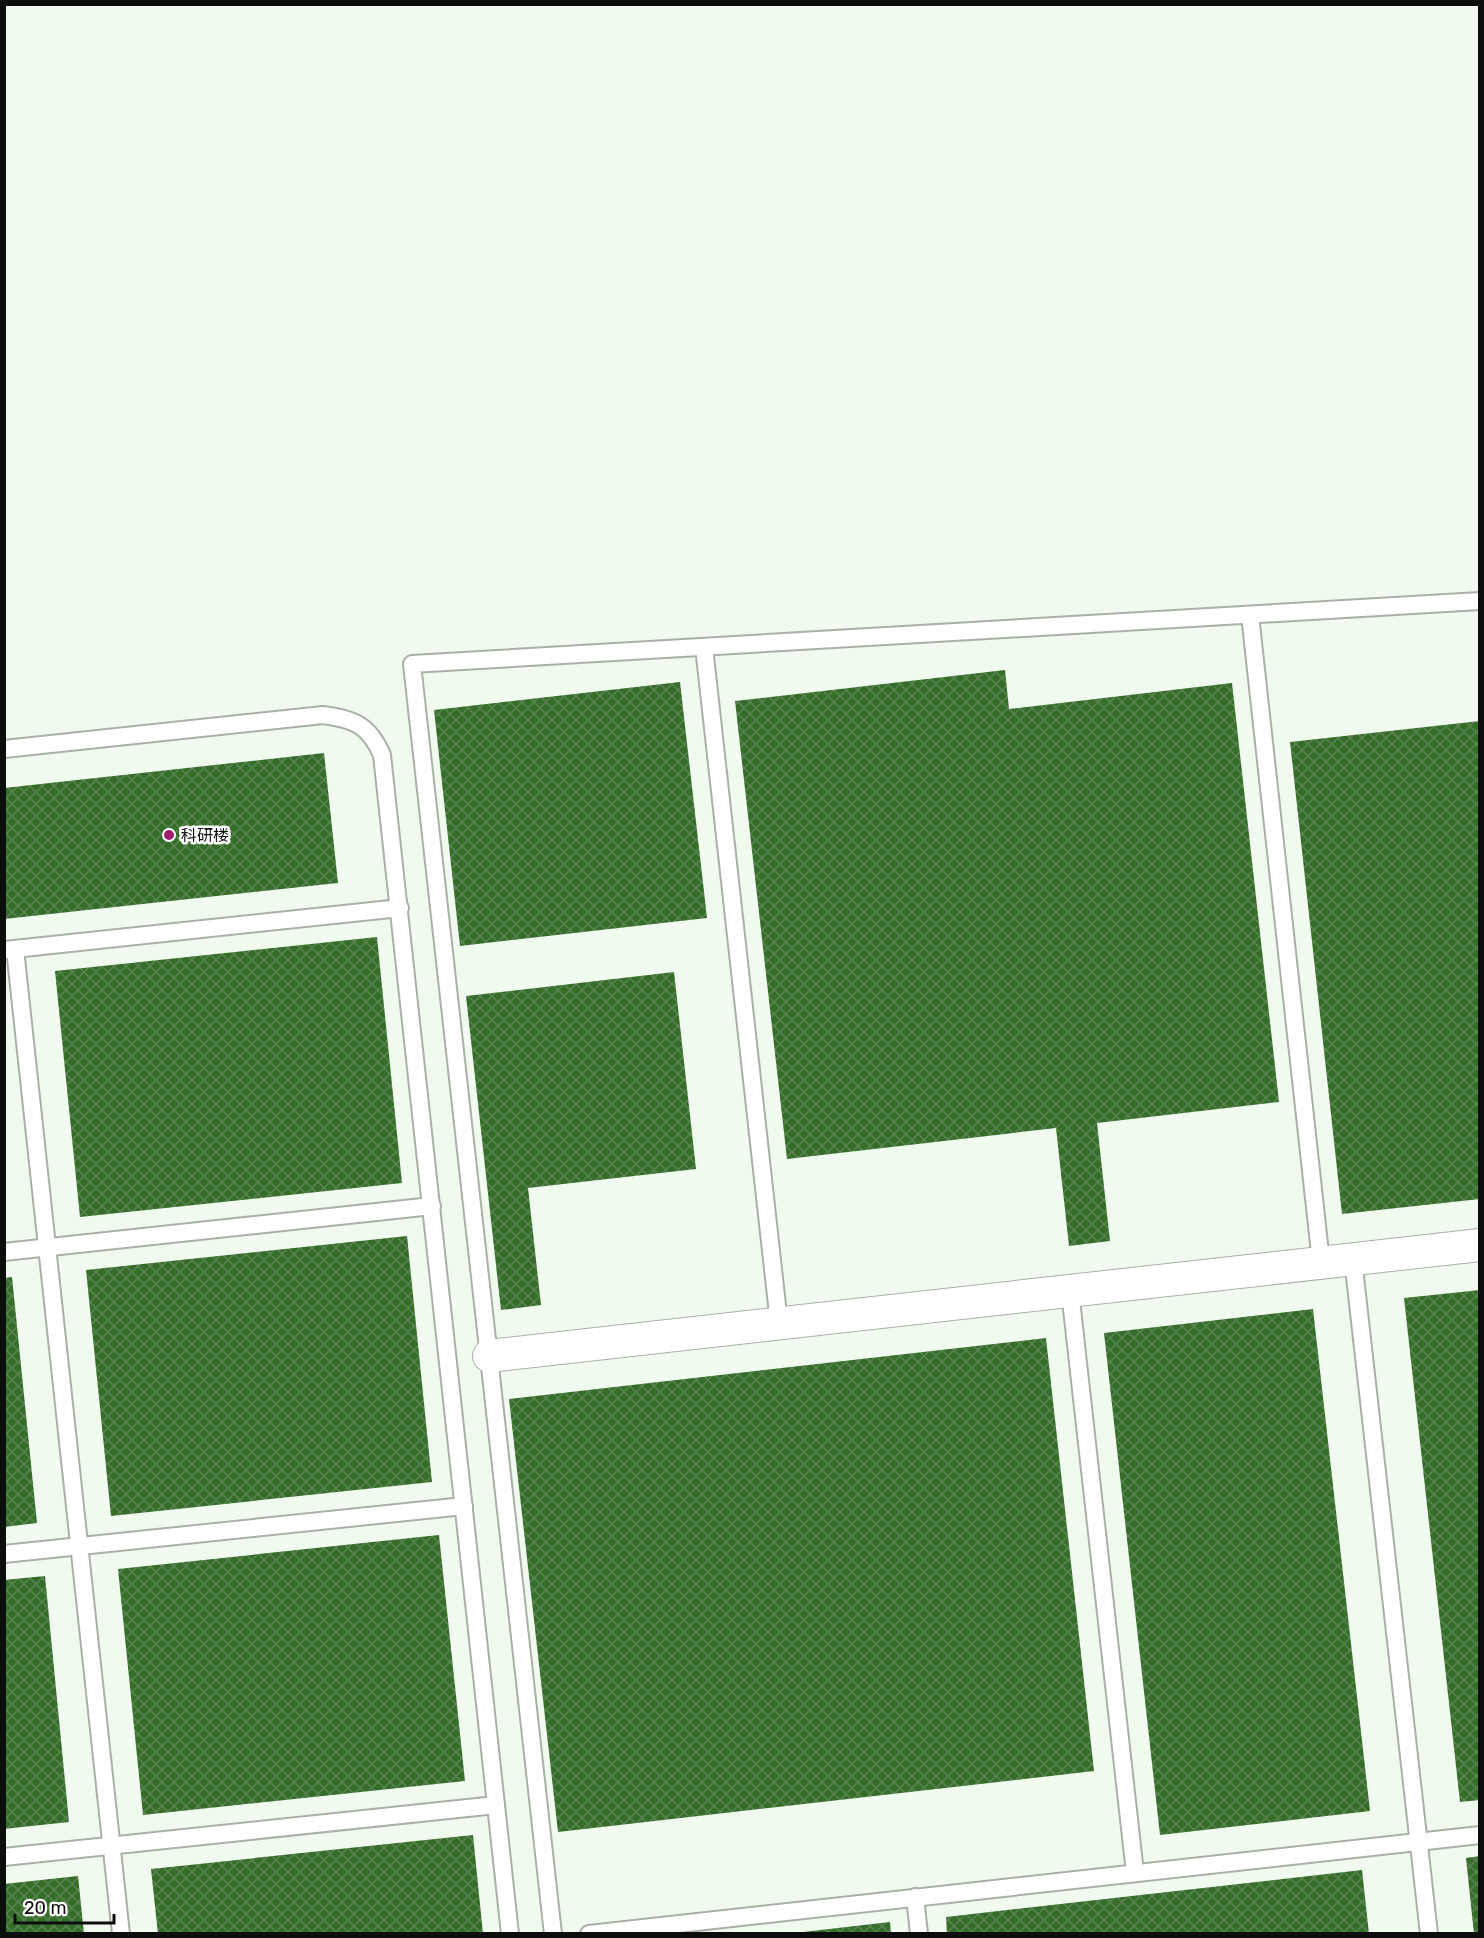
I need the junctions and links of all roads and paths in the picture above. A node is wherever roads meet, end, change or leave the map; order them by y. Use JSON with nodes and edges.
{"nodes":[{"id":1,"x":1479,"y":601,"type":"edge"},
{"id":2,"x":1251,"y":615,"type":"junction"},
{"id":3,"x":704,"y":647,"type":"junction"},
{"id":4,"x":4,"y":749,"type":"edge"},
{"id":5,"x":400,"y":908,"type":"junction"},
{"id":6,"x":10,"y":950,"type":"edge"},
{"id":7,"x":432,"y":1206,"type":"junction"},
{"id":8,"x":1479,"y":1245,"type":"edge"},
{"id":9,"x":47,"y":1247,"type":"junction"},
{"id":10,"x":4,"y":1251,"type":"edge"},
{"id":11,"x":1353,"y":1259,"type":"junction"},
{"id":12,"x":1321,"y":1262,"type":"junction"},
{"id":13,"x":1070,"y":1291,"type":"junction"},
{"id":14,"x":779,"y":1323,"type":"junction"},
{"id":15,"x":489,"y":1356,"type":"junction"},
{"id":16,"x":464,"y":1506,"type":"junction"},
{"id":17,"x":79,"y":1546,"type":"junction"},
{"id":18,"x":4,"y":1554,"type":"edge"},
{"id":19,"x":496,"y":1805,"type":"junction"},
{"id":20,"x":1479,"y":1835,"type":"edge"},
{"id":21,"x":1419,"y":1841,"type":"junction"},
{"id":22,"x":111,"y":1846,"type":"junction"},
{"id":23,"x":4,"y":1857,"type":"edge"},
{"id":24,"x":1135,"y":1873,"type":"junction"},
{"id":25,"x":915,"y":1897,"type":"junction"},
{"id":26,"x":121,"y":1934,"type":"edge"},
{"id":27,"x":510,"y":1934,"type":"edge"},
{"id":28,"x":553,"y":1934,"type":"edge"},
{"id":29,"x":589,"y":1934,"type":"edge"},
{"id":30,"x":919,"y":1934,"type":"edge"},
{"id":31,"x":1430,"y":1934,"type":"edge"}],
"edges":[{"from":1,"to":2,"type":"lane"},
{"from":2,"to":3,"type":"lane"},
{"from":2,"to":12,"type":"lane"},
{"from":3,"to":14,"type":"lane"},
{"from":3,"to":15,"type":"lane"},
{"from":4,"to":5,"type":"lane"},
{"from":5,"to":6,"type":"lane"},
{"from":5,"to":7,"type":"lane"},
{"from":6,"to":9,"type":"lane"},
{"from":7,"to":9,"type":"lane"},
{"from":7,"to":16,"type":"lane"},
{"from":8,"to":11,"type":"street"},
{"from":9,"to":10,"type":"lane"},
{"from":9,"to":17,"type":"lane"},
{"from":11,"to":12,"type":"street"},
{"from":11,"to":21,"type":"lane"},
{"from":12,"to":13,"type":"street"},
{"from":13,"to":14,"type":"street"},
{"from":13,"to":24,"type":"lane"},
{"from":14,"to":15,"type":"street"},
{"from":15,"to":28,"type":"lane"},
{"from":16,"to":17,"type":"lane"},
{"from":16,"to":19,"type":"lane"},
{"from":17,"to":18,"type":"lane"},
{"from":17,"to":22,"type":"lane"},
{"from":19,"to":22,"type":"lane"},
{"from":19,"to":27,"type":"lane"},
{"from":20,"to":21,"type":"lane"},
{"from":21,"to":24,"type":"lane"},
{"from":21,"to":31,"type":"lane"},
{"from":22,"to":23,"type":"lane"},
{"from":22,"to":26,"type":"lane"},
{"from":24,"to":25,"type":"lane"},
{"from":25,"to":29,"type":"lane"},
{"from":25,"to":30,"type":"lane"}]}
